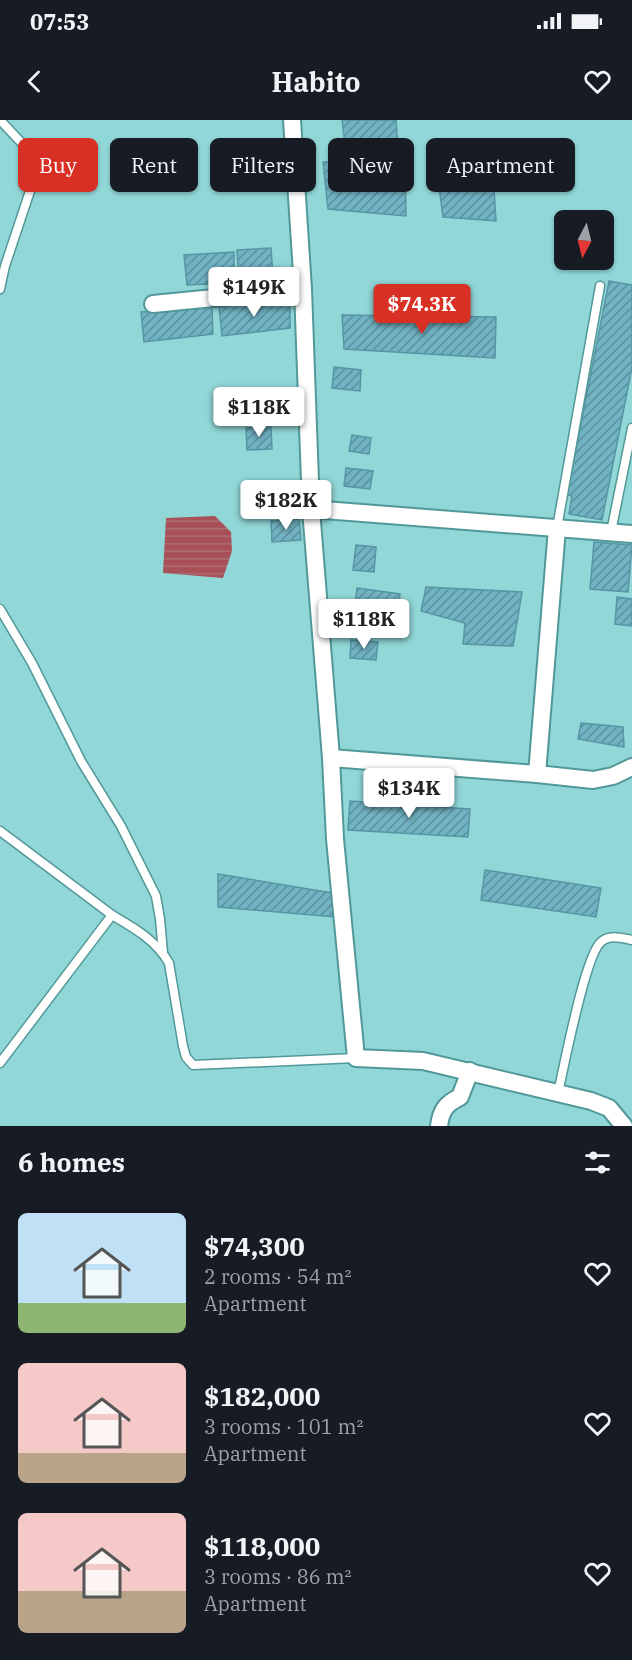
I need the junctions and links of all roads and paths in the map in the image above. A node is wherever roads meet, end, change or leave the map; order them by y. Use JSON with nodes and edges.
{"nodes":[{"id":1,"x":0,"y":120,"type":"edge"},
{"id":2,"x":292,"y":120,"type":"edge"},
{"id":3,"x":600,"y":286,"type":"dead end"},
{"id":4,"x":0,"y":289,"type":"edge"},
{"id":5,"x":303,"y":289,"type":"junction"},
{"id":6,"x":153,"y":304,"type":"dead end"},
{"id":7,"x":632,"y":428,"type":"edge"},
{"id":8,"x":311,"y":509,"type":"junction"},
{"id":9,"x":557,"y":528,"type":"junction"},
{"id":10,"x":611,"y":532,"type":"junction"},
{"id":11,"x":632,"y":534,"type":"edge"},
{"id":12,"x":0,"y":609,"type":"edge"},
{"id":13,"x":331,"y":758,"type":"junction"},
{"id":14,"x":632,"y":767,"type":"edge"},
{"id":15,"x":537,"y":774,"type":"junction"},
{"id":16,"x":0,"y":831,"type":"edge"},
{"id":17,"x":112,"y":915,"type":"junction"},
{"id":18,"x":632,"y":940,"type":"edge"},
{"id":19,"x":164,"y":952,"type":"junction"},
{"id":20,"x":356,"y":1058,"type":"junction"},
{"id":21,"x":0,"y":1063,"type":"edge"},
{"id":22,"x":470,"y":1071,"type":"junction"},
{"id":23,"x":558,"y":1093,"type":"junction"},
{"id":24,"x":439,"y":1126,"type":"edge"},
{"id":25,"x":624,"y":1126,"type":"edge"}],
"edges":[{"from":1,"to":4,"type":"lane"},
{"from":2,"to":5,"type":"street"},
{"from":3,"to":9,"type":"lane"},
{"from":5,"to":6,"type":"street"},
{"from":5,"to":8,"type":"street"},
{"from":7,"to":10,"type":"lane"},
{"from":8,"to":9,"type":"street"},
{"from":8,"to":13,"type":"street"},
{"from":9,"to":10,"type":"street"},
{"from":9,"to":15,"type":"street"},
{"from":10,"to":11,"type":"street"},
{"from":12,"to":19,"type":"lane"},
{"from":13,"to":15,"type":"street"},
{"from":13,"to":20,"type":"street"},
{"from":14,"to":15,"type":"street"},
{"from":16,"to":17,"type":"lane"},
{"from":17,"to":19,"type":"lane"},
{"from":17,"to":21,"type":"lane"},
{"from":18,"to":23,"type":"lane"},
{"from":19,"to":20,"type":"lane"},
{"from":20,"to":22,"type":"street"},
{"from":22,"to":23,"type":"street"},
{"from":22,"to":24,"type":"street"},
{"from":23,"to":25,"type":"street"}]}
